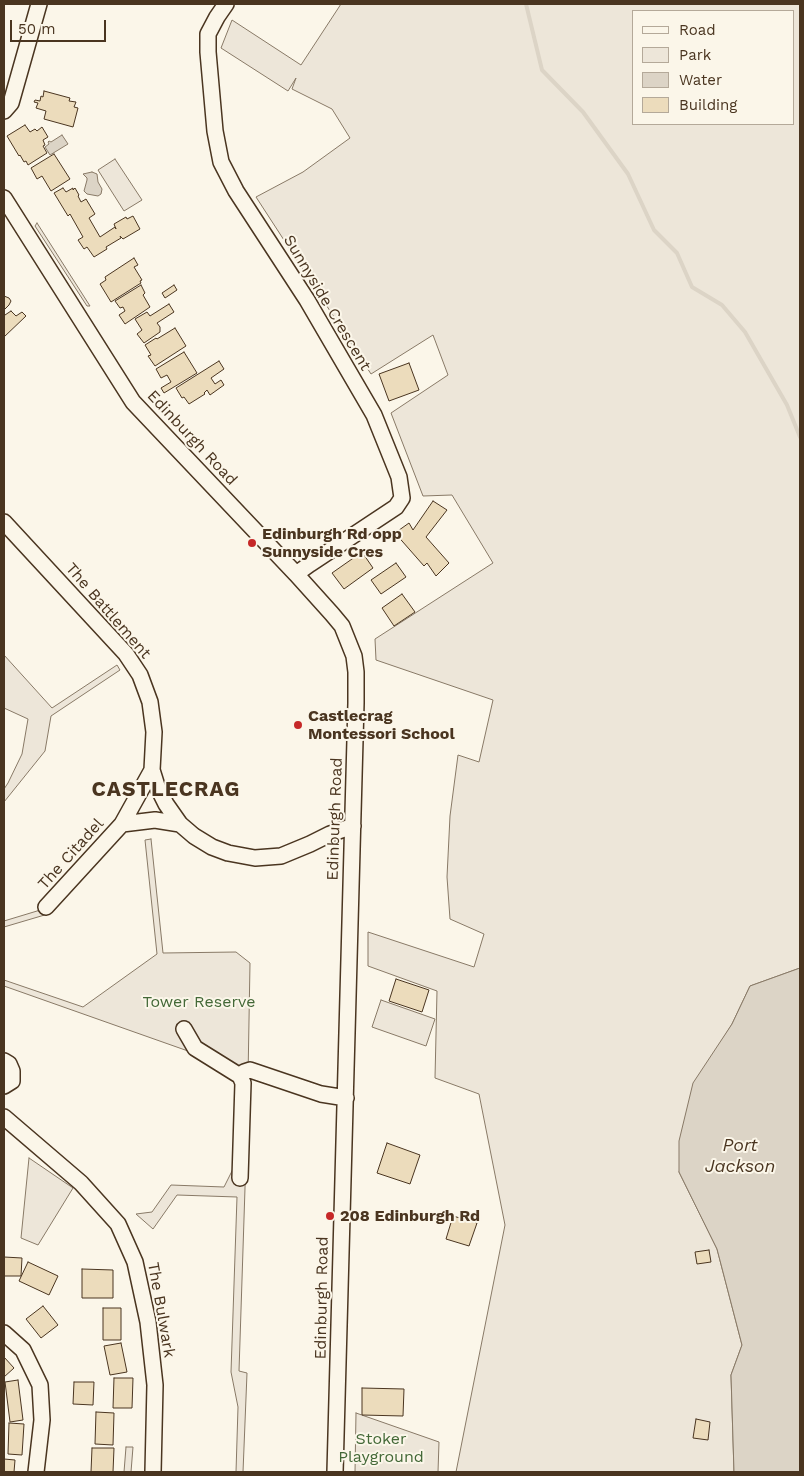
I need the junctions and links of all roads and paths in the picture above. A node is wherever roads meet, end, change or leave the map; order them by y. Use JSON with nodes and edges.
{"nodes":[{"id":1,"x":39,"y":4,"type":"edge"},
{"id":2,"x":226,"y":4,"type":"edge"},
{"id":3,"x":4,"y":111,"type":"edge"},
{"id":4,"x":4,"y":198,"type":"edge"},
{"id":5,"x":4,"y":522,"type":"edge"},
{"id":6,"x":296,"y":574,"type":"junction"},
{"id":7,"x":152,"y":770,"type":"junction"},
{"id":8,"x":126,"y":817,"type":"junction"},
{"id":9,"x":180,"y":824,"type":"junction"},
{"id":10,"x":353,"y":826,"type":"junction"},
{"id":11,"x":46,"y":907,"type":"dead end"},
{"id":12,"x":184,"y":1029,"type":"dead end"},
{"id":13,"x":4,"y":1061,"type":"edge"},
{"id":14,"x":240,"y":1076,"type":"junction"},
{"id":15,"x":4,"y":1086,"type":"edge"},
{"id":16,"x":346,"y":1098,"type":"junction"},
{"id":17,"x":4,"y":1118,"type":"edge"},
{"id":18,"x":240,"y":1178,"type":"dead end"},
{"id":19,"x":4,"y":1333,"type":"edge"},
{"id":20,"x":36,"y":1472,"type":"edge"},
{"id":21,"x":153,"y":1472,"type":"edge"},
{"id":22,"x":335,"y":1472,"type":"edge"}],
"edges":[{"from":1,"to":3,"type":"street"},
{"from":2,"to":6,"type":"street","name":"Sunnyside Crescent"},
{"from":4,"to":6,"type":"street","name":"Edinburgh Road"},
{"from":5,"to":7,"type":"street","name":"The Battlement"},
{"from":6,"to":10,"type":"street","name":"Edinburgh Road"},
{"from":7,"to":8,"type":"street","name":"The Battlement"},
{"from":7,"to":9,"type":"street","name":"The Battlement"},
{"from":8,"to":9,"type":"street","name":"The Citadel"},
{"from":8,"to":11,"type":"street","name":"The Citadel"},
{"from":9,"to":10,"type":"street","name":"The Citadel"},
{"from":10,"to":16,"type":"street","name":"Edinburgh Road"},
{"from":12,"to":14,"type":"street"},
{"from":13,"to":15,"type":"street"},
{"from":14,"to":16,"type":"street"},
{"from":14,"to":18,"type":"street"},
{"from":16,"to":22,"type":"street","name":"Edinburgh Road"},
{"from":17,"to":21,"type":"street","name":"The Bulwark"},
{"from":19,"to":20,"type":"street"}]}
